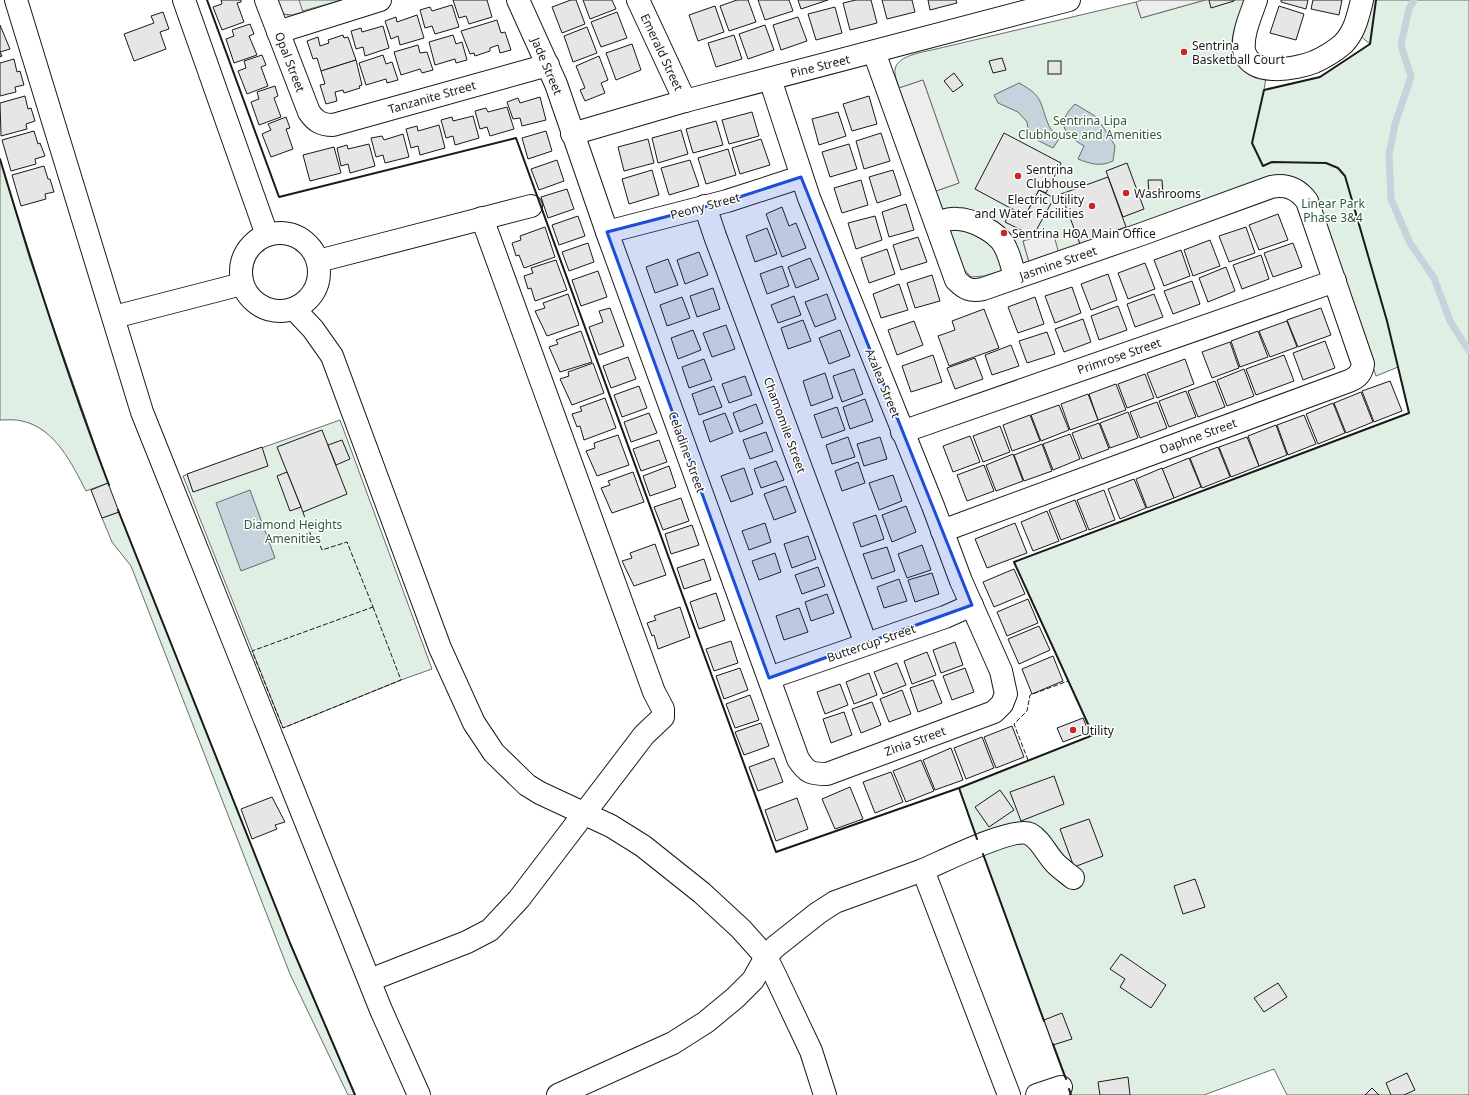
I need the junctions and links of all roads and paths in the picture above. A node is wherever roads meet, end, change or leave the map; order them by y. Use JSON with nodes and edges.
{"nodes":[{"id":1,"x":16,"y":0,"type":"edge"},
{"id":2,"x":184,"y":0,"type":"edge"},
{"id":3,"x":266,"y":0,"type":"edge"},
{"id":4,"x":380,"y":0,"type":"edge"},
{"id":5,"x":518,"y":0,"type":"edge"},
{"id":6,"x":1069,"y":0,"type":"edge"},
{"id":7,"x":1256,"y":0,"type":"edge"},
{"id":8,"x":1362,"y":0,"type":"edge"},
{"id":9,"x":643,"y":1,"type":"edge"},
{"id":10,"x":1008,"y":7,"type":"edge"},
{"id":11,"x":319,"y":9,"type":"edge"},
{"id":12,"x":278,"y":32,"type":"junction"},
{"id":13,"x":874,"y":52,"type":"junction"},
{"id":14,"x":548,"y":65,"type":"junction"},
{"id":15,"x":770,"y":79,"type":"junction"},
{"id":16,"x":685,"y":101,"type":"junction"},
{"id":17,"x":318,"y":122,"type":"joint"},
{"id":18,"x":572,"y":134,"type":"junction"},
{"id":19,"x":802,"y":177,"type":"junction"},
{"id":20,"x":530,"y":206,"type":"dead end"},
{"id":21,"x":706,"y":206,"type":"junction"},
{"id":22,"x":482,"y":218,"type":"junction"},
{"id":23,"x":936,"y":224,"type":"junction"},
{"id":24,"x":607,"y":232,"type":"junction"},
{"id":25,"x":267,"y":235,"type":"junction"},
{"id":26,"x":318,"y":261,"type":"junction"},
{"id":27,"x":1015,"y":277,"type":"junction"},
{"id":28,"x":1335,"y":281,"type":"junction"},
{"id":29,"x":242,"y":284,"type":"junction"},
{"id":30,"x":294,"y":309,"type":"junction"},
{"id":31,"x":114,"y":317,"type":"junction"},
{"id":32,"x":902,"y":432,"type":"junction"},
{"id":33,"x":942,"y":531,"type":"junction"},
{"id":34,"x":972,"y":605,"type":"junction"},
{"id":35,"x":866,"y":644,"type":"junction"},
{"id":36,"x":769,"y":678,"type":"junction"},
{"id":37,"x":1004,"y":683,"type":"joint"},
{"id":38,"x":805,"y":769,"type":"joint"},
{"id":39,"x":586,"y":813,"type":"junction"},
{"id":40,"x":923,"y":870,"type":"junction"},
{"id":41,"x":1073,"y":878,"type":"dead end"},
{"id":42,"x":766,"y":957,"type":"junction"},
{"id":43,"x":370,"y":980,"type":"junction"},
{"id":44,"x":1061,"y":1087,"type":"dead end"},
{"id":45,"x":419,"y":1095,"type":"edge"},
{"id":46,"x":558,"y":1095,"type":"edge"},
{"id":47,"x":825,"y":1095,"type":"edge"},
{"id":48,"x":1009,"y":1095,"type":"edge"},
{"id":49,"x":1037,"y":1095,"type":"edge"}],
"edges":[{"from":1,"to":31,"type":"street"},
{"from":2,"to":25,"type":"street"},
{"from":3,"to":12,"type":"street","name":"Opal Street"},
{"from":4,"to":11,"type":"street"},
{"from":5,"to":14,"type":"street","name":"Jade Street"},
{"from":6,"to":10,"type":"street","name":"Pine Street"},
{"from":7,"to":8,"type":"street"},
{"from":9,"to":16,"type":"street","name":"Emerald Street"},
{"from":10,"to":13,"type":"street","name":"Pine Street"},
{"from":11,"to":12,"type":"street"},
{"from":12,"to":17,"type":"street","name":"Opal Street"},
{"from":13,"to":15,"type":"street","name":"Pine Street"},
{"from":13,"to":23,"type":"street","name":"Jasmine Street"},
{"from":14,"to":17,"type":"street","name":"Tanzanite Street"},
{"from":14,"to":18,"type":"street","name":"Jade Street"},
{"from":15,"to":16,"type":"street","name":"Pine Street"},
{"from":15,"to":19,"type":"street","name":"Azalea Street"},
{"from":16,"to":18,"type":"street","name":"Pine Street"},
{"from":18,"to":24,"type":"street","name":"Celadine Street"},
{"from":19,"to":21,"type":"street","name":"Peony Street"},
{"from":19,"to":32,"type":"street","name":"Azalea Street"},
{"from":20,"to":22,"type":"street"},
{"from":21,"to":24,"type":"street","name":"Peony Street"},
{"from":21,"to":35,"type":"street","name":"Chamomile Street"},
{"from":22,"to":26,"type":"street"},
{"from":22,"to":39,"type":"street"},
{"from":23,"to":27,"type":"street"},
{"from":23,"to":27,"type":"street","name":"Jasmine Street"},
{"from":24,"to":36,"type":"street","name":"Celadine Street"},
{"from":25,"to":26,"type":"street"},
{"from":25,"to":29,"type":"street"},
{"from":26,"to":30,"type":"street"},
{"from":27,"to":28,"type":"street","name":"Jasmine Street"},
{"from":28,"to":32,"type":"street","name":"Primrose Street"},
{"from":28,"to":33,"type":"street","name":"Daphne Street"},
{"from":29,"to":30,"type":"street"},
{"from":29,"to":31,"type":"street"},
{"from":30,"to":39,"type":"street"},
{"from":31,"to":43,"type":"street"},
{"from":32,"to":33,"type":"street","name":"Azalea Street"},
{"from":33,"to":34,"type":"street","name":"Azalea Street"},
{"from":34,"to":35,"type":"street","name":"Buttercup Street"},
{"from":34,"to":37,"type":"street","name":"Azalea Street"},
{"from":35,"to":36,"type":"street","name":"Buttercup Street"},
{"from":36,"to":38,"type":"street","name":"Celadine Street"},
{"from":37,"to":38,"type":"street","name":"Zinia Street"},
{"from":39,"to":42,"type":"street"},
{"from":39,"to":43,"type":"street"},
{"from":40,"to":41,"type":"street"},
{"from":40,"to":42,"type":"street"},
{"from":40,"to":48,"type":"street"},
{"from":42,"to":46,"type":"street"},
{"from":42,"to":47,"type":"street"},
{"from":43,"to":45,"type":"street"},
{"from":44,"to":49,"type":"street"}]}
